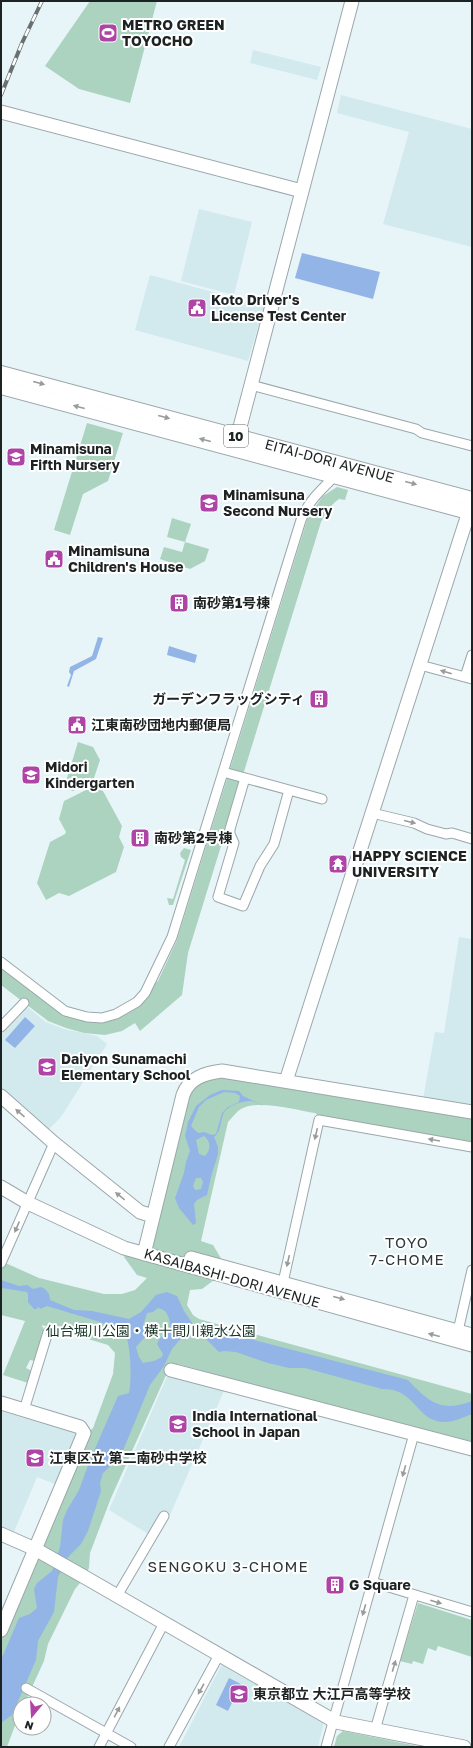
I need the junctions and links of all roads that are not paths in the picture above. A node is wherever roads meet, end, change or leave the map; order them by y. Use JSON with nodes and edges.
{"nodes":[{"id":1,"x":352,"y":1,"type":"edge"},
{"id":2,"x":1,"y":112,"type":"edge"},
{"id":3,"x":302,"y":191,"type":"junction"},
{"id":4,"x":1,"y":373,"type":"edge"},
{"id":5,"x":250,"y":385,"type":"junction"},
{"id":6,"x":1,"y":387,"type":"edge"},
{"id":7,"x":236,"y":442,"type":"junction"},
{"id":8,"x":472,"y":446,"type":"edge"},
{"id":9,"x":341,"y":470,"type":"junction"},
{"id":10,"x":471,"y":506,"type":"edge"},
{"id":11,"x":472,"y":655,"type":"edge"},
{"id":12,"x":420,"y":665,"type":"junction"},
{"id":13,"x":468,"y":678,"type":"edge"},
{"id":14,"x":223,"y":772,"type":"junction"},
{"id":15,"x":245,"y":778,"type":"junction"},
{"id":16,"x":289,"y":790,"type":"junction"},
{"id":17,"x":322,"y":799,"type":"dead end"},
{"id":18,"x":372,"y":813,"type":"junction"},
{"id":19,"x":472,"y":839,"type":"edge"},
{"id":20,"x":1,"y":962,"type":"edge"},
{"id":21,"x":24,"y":1003,"type":"dead end"},
{"id":22,"x":1,"y":1028,"type":"edge"},
{"id":23,"x":286,"y":1081,"type":"junction"},
{"id":24,"x":1,"y":1096,"type":"edge"},
{"id":25,"x":472,"y":1112,"type":"edge"},
{"id":26,"x":54,"y":1142,"type":"junction"},
{"id":27,"x":472,"y":1147,"type":"edge"},
{"id":28,"x":1,"y":1177,"type":"edge"},
{"id":29,"x":1,"y":1187,"type":"edge"},
{"id":30,"x":29,"y":1199,"type":"junction"},
{"id":31,"x":153,"y":1216,"type":"junction"},
{"id":32,"x":145,"y":1250,"type":"junction"},
{"id":33,"x":1,"y":1263,"type":"edge"},
{"id":34,"x":472,"y":1270,"type":"edge"},
{"id":35,"x":282,"y":1288,"type":"junction"},
{"id":36,"x":458,"y":1331,"type":"junction"},
{"id":37,"x":48,"y":1332,"type":"dead end"},
{"id":38,"x":472,"y":1335,"type":"edge"},
{"id":39,"x":472,"y":1345,"type":"edge"},
{"id":40,"x":171,"y":1370,"type":"dead end"},
{"id":41,"x":1,"y":1403,"type":"edge"},
{"id":42,"x":24,"y":1410,"type":"junction"},
{"id":43,"x":414,"y":1434,"type":"junction"},
{"id":44,"x":472,"y":1449,"type":"edge"},
{"id":45,"x":164,"y":1516,"type":"dead end"},
{"id":46,"x":1,"y":1534,"type":"edge"},
{"id":47,"x":35,"y":1549,"type":"junction"},
{"id":48,"x":372,"y":1582,"type":"junction"},
{"id":49,"x":414,"y":1595,"type":"junction"},
{"id":50,"x":117,"y":1596,"type":"junction"},
{"id":51,"x":472,"y":1612,"type":"edge"},
{"id":52,"x":164,"y":1623,"type":"junction"},
{"id":53,"x":1,"y":1630,"type":"edge"},
{"id":54,"x":219,"y":1655,"type":"junction"},
{"id":55,"x":26,"y":1688,"type":"dead end"},
{"id":56,"x":333,"y":1721,"type":"junction"},
{"id":57,"x":375,"y":1730,"type":"junction"},
{"id":58,"x":106,"y":1734,"type":"junction"},
{"id":59,"x":99,"y":1747,"type":"edge"},
{"id":60,"x":131,"y":1747,"type":"edge"},
{"id":61,"x":169,"y":1747,"type":"edge"},
{"id":62,"x":326,"y":1747,"type":"edge"},
{"id":63,"x":464,"y":1747,"type":"edge"}],
"edges":[{"from":1,"to":3,"type":"street"},
{"from":2,"to":3,"type":"street"},
{"from":3,"to":5,"type":"street"},
{"from":4,"to":7,"type":"main road","name":"EITAI-DORI AVENUE","number":"10","one_way":true},
{"from":5,"to":7,"type":"street"},
{"from":5,"to":8,"type":"street"},
{"from":7,"to":6,"type":"main road","name":"EITAI-DORI AVENUE","number":"10","one_way":true},
{"from":7,"to":9,"type":"main road","name":"EITAI-DORI AVENUE","number":"10"},
{"from":9,"to":10,"type":"main road","name":"EITAI-DORI AVENUE","number":"10"},
{"from":9,"to":14,"type":"street"},
{"from":10,"to":12,"type":"street"},
{"from":11,"to":13,"type":"street"},
{"from":13,"to":12,"type":"street","one_way":true},
{"from":12,"to":18,"type":"street"},
{"from":14,"to":15,"type":"street"},
{"from":14,"to":20,"type":"street"},
{"from":15,"to":16,"type":"street"},
{"from":15,"to":16,"type":"street"},
{"from":16,"to":17,"type":"street"},
{"from":18,"to":19,"type":"street","one_way":true},
{"from":18,"to":23,"type":"street"},
{"from":21,"to":22,"type":"street"},
{"from":23,"to":25,"type":"street"},
{"from":23,"to":31,"type":"street"},
{"from":26,"to":24,"type":"street","one_way":true},
{"from":26,"to":30,"type":"street"},
{"from":31,"to":26,"type":"street","one_way":true},
{"from":27,"to":35,"type":"street","one_way":true},
{"from":28,"to":30,"type":"street","name":"KASAIBASHI-DORI AVENUE"},
{"from":29,"to":30,"type":"street","name":"KASAIBASHI-DORI AVENUE"},
{"from":30,"to":32,"type":"street","name":"KASAIBASHI-DORI AVENUE"},
{"from":30,"to":33,"type":"street","one_way":true},
{"from":31,"to":32,"type":"street"},
{"from":32,"to":35,"type":"street","name":"KASAIBASHI-DORI AVENUE"},
{"from":34,"to":36,"type":"street"},
{"from":35,"to":36,"type":"street","name":"KASAIBASHI-DORI AVENUE","one_way":true},
{"from":39,"to":35,"type":"street","name":"KASAIBASHI-DORI AVENUE","one_way":true},
{"from":36,"to":38,"type":"street","name":"KASAIBASHI-DORI AVENUE"},
{"from":37,"to":42,"type":"street"},
{"from":40,"to":43,"type":"street"},
{"from":41,"to":42,"type":"street"},
{"from":42,"to":47,"type":"street"},
{"from":43,"to":44,"type":"street"},
{"from":43,"to":48,"type":"street","one_way":true},
{"from":45,"to":50,"type":"street"},
{"from":46,"to":47,"type":"street"},
{"from":47,"to":50,"type":"street"},
{"from":47,"to":53,"type":"street"},
{"from":48,"to":49,"type":"street"},
{"from":48,"to":56,"type":"street","one_way":true},
{"from":49,"to":51,"type":"street","one_way":true},
{"from":57,"to":49,"type":"street","one_way":true},
{"from":50,"to":52,"type":"street"},
{"from":52,"to":54,"type":"street"},
{"from":58,"to":52,"type":"street","one_way":true},
{"from":54,"to":56,"type":"street"},
{"from":54,"to":61,"type":"street","one_way":true},
{"from":55,"to":58,"type":"street"},
{"from":56,"to":57,"type":"street"},
{"from":56,"to":62,"type":"street"},
{"from":57,"to":63,"type":"street"},
{"from":58,"to":59,"type":"street"},
{"from":58,"to":60,"type":"street"}]}
